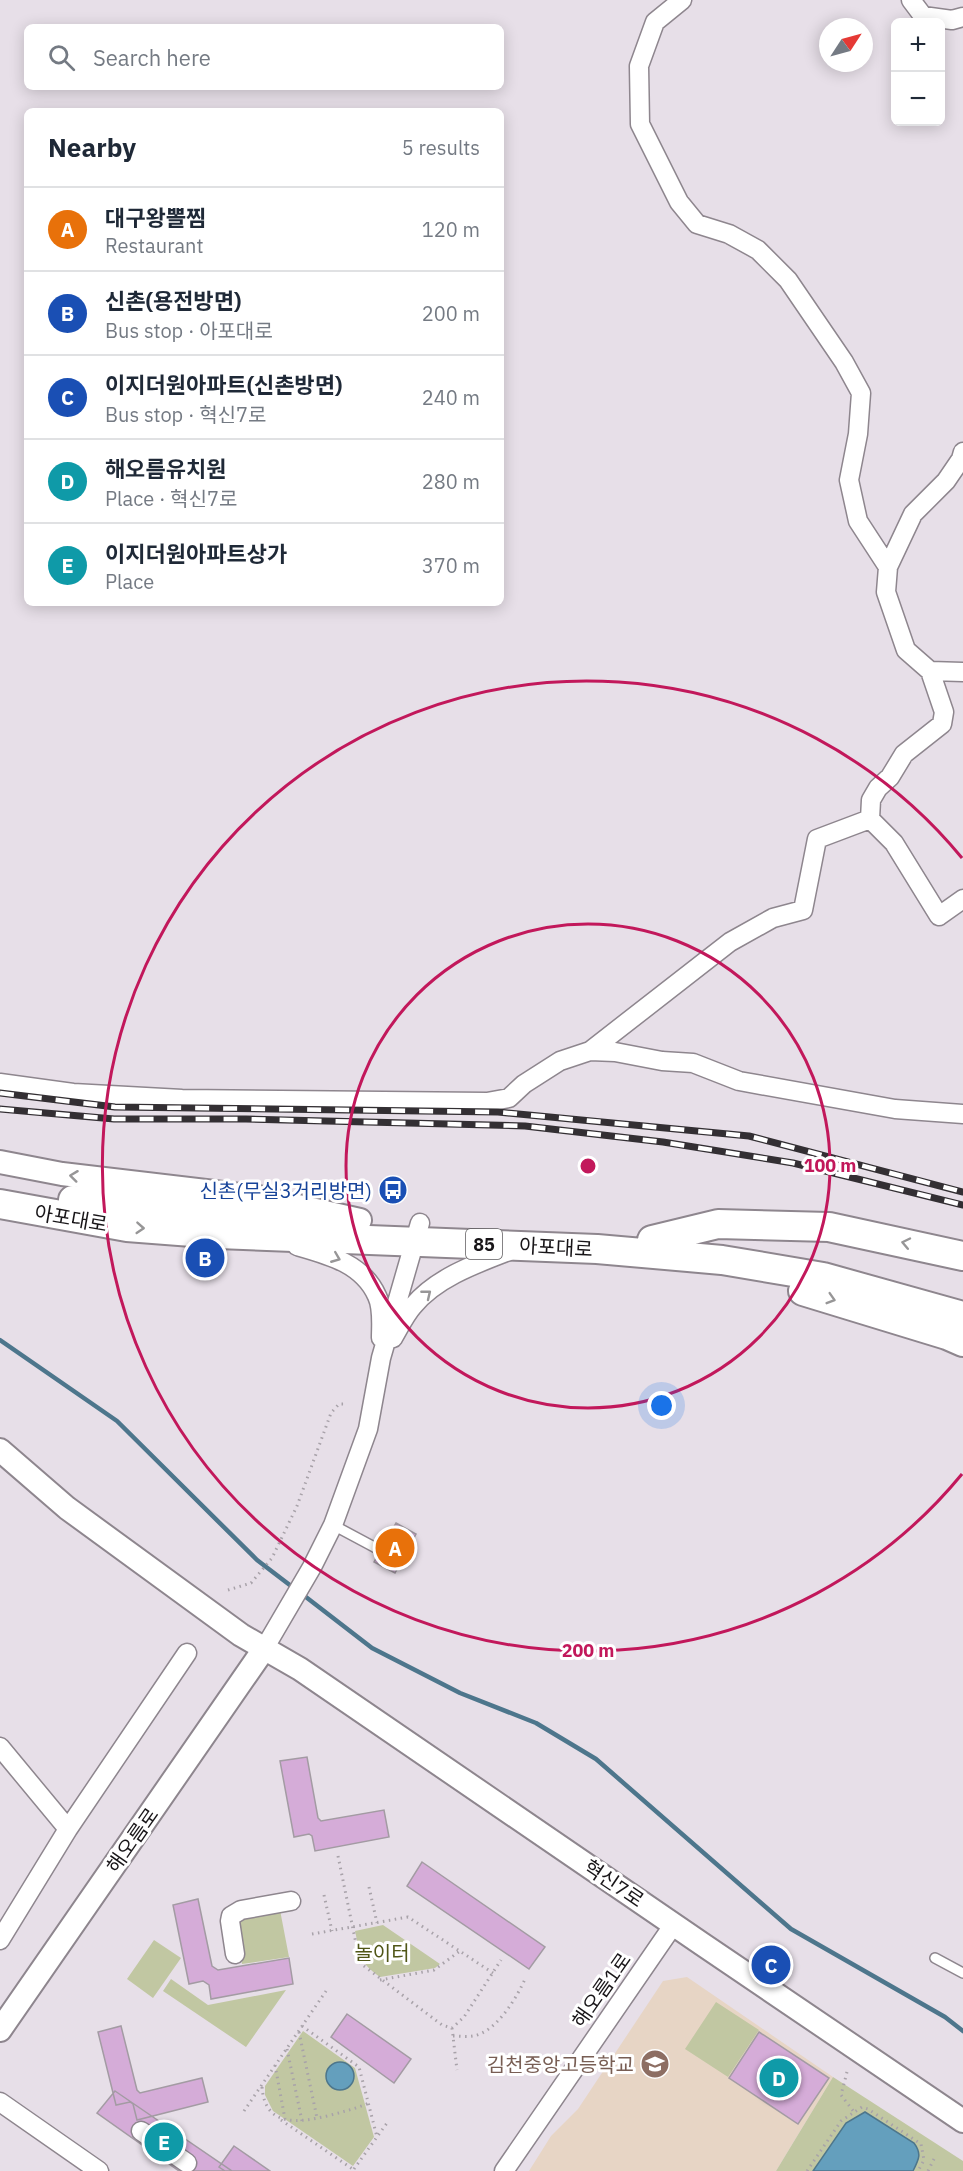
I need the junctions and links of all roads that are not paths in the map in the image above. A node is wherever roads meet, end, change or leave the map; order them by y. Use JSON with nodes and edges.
{"nodes":[{"id":1,"x":681,"y":0,"type":"edge"},
{"id":2,"x":911,"y":0,"type":"edge"},
{"id":3,"x":963,"y":17,"type":"edge"},
{"id":4,"x":963,"y":452,"type":"edge"},
{"id":5,"x":888,"y":567,"type":"junction"},
{"id":6,"x":930,"y":671,"type":"junction"},
{"id":7,"x":963,"y":672,"type":"edge"},
{"id":8,"x":870,"y":819,"type":"junction"},
{"id":9,"x":963,"y":899,"type":"edge"},
{"id":10,"x":590,"y":1051,"type":"junction"},
{"id":11,"x":0,"y":1083,"type":"edge"},
{"id":12,"x":963,"y":1114,"type":"edge"},
{"id":13,"x":0,"y":1162,"type":"edge"},
{"id":14,"x":0,"y":1186,"type":"edge"},
{"id":15,"x":0,"y":1206,"type":"edge"},
{"id":16,"x":360,"y":1220,"type":"junction"},
{"id":17,"x":417,"y":1232,"type":"junction"},
{"id":18,"x":260,"y":1235,"type":"junction"},
{"id":19,"x":528,"y":1246,"type":"junction"},
{"id":20,"x":652,"y":1246,"type":"junction"},
{"id":21,"x":963,"y":1256,"type":"edge"},
{"id":22,"x":963,"y":1300,"type":"edge"},
{"id":23,"x":963,"y":1316,"type":"edge"},
{"id":24,"x":963,"y":1342,"type":"edge"},
{"id":25,"x":381,"y":1358,"type":"junction"},
{"id":26,"x":0,"y":1449,"type":"edge"},
{"id":27,"x":333,"y":1526,"type":"junction"},
{"id":28,"x":376,"y":1548,"type":"dead end"},
{"id":29,"x":264,"y":1649,"type":"junction"},
{"id":30,"x":188,"y":1653,"type":"dead end"},
{"id":31,"x":0,"y":1747,"type":"edge"},
{"id":32,"x":68,"y":1829,"type":"junction"},
{"id":33,"x":291,"y":1900,"type":"dead end"},
{"id":34,"x":674,"y":1924,"type":"junction"},
{"id":35,"x":0,"y":1940,"type":"edge"},
{"id":36,"x":235,"y":1954,"type":"dead end"},
{"id":37,"x":935,"y":1958,"type":"dead end"},
{"id":38,"x":963,"y":1973,"type":"edge"},
{"id":39,"x":0,"y":2030,"type":"edge"},
{"id":40,"x":0,"y":2102,"type":"edge"},
{"id":41,"x":963,"y":2121,"type":"edge"},
{"id":42,"x":141,"y":2131,"type":"dead end"},
{"id":43,"x":187,"y":2163,"type":"dead end"},
{"id":44,"x":99,"y":2171,"type":"edge"},
{"id":45,"x":504,"y":2171,"type":"edge"}],
"edges":[{"from":1,"to":5,"type":"street"},
{"from":2,"to":3,"type":"street"},
{"from":4,"to":5,"type":"street"},
{"from":5,"to":6,"type":"street"},
{"from":6,"to":7,"type":"street"},
{"from":6,"to":8,"type":"street"},
{"from":8,"to":9,"type":"street"},
{"from":8,"to":10,"type":"street"},
{"from":10,"to":11,"type":"street"},
{"from":10,"to":12,"type":"street"},
{"from":16,"to":13,"type":"street","one_way":true},
{"from":14,"to":16,"type":"main road","name":"아포대로","number":"85"},
{"from":15,"to":18,"type":"main road","name":"아포대로","number":"85","one_way":true},
{"from":16,"to":17,"type":"main road","name":"아포대로","number":"85"},
{"from":17,"to":18,"type":"main road","name":"아포대로","number":"85"},
{"from":17,"to":19,"type":"main road","name":"아포대로","number":"85"},
{"from":17,"to":20,"type":"main road","name":"아포대로","number":"85"},
{"from":17,"to":25,"type":"street"},
{"from":18,"to":25,"type":"street","one_way":true},
{"from":19,"to":20,"type":"main road","name":"아포대로","number":"85"},
{"from":25,"to":19,"type":"street","one_way":true},
{"from":21,"to":20,"type":"main road","one_way":true},
{"from":20,"to":22,"type":"main road","name":"아포대로","number":"85"},
{"from":20,"to":23,"type":"main road","name":"아포대로","number":"85"},
{"from":20,"to":24,"type":"main road","one_way":true},
{"from":25,"to":27,"type":"street"},
{"from":26,"to":29,"type":"street","name":"혁신7로"},
{"from":27,"to":28,"type":"lane"},
{"from":27,"to":29,"type":"street"},
{"from":29,"to":34,"type":"street","name":"혁신7로"},
{"from":29,"to":39,"type":"street","name":"해오름로"},
{"from":30,"to":32,"type":"street"},
{"from":31,"to":32,"type":"street"},
{"from":32,"to":35,"type":"street"},
{"from":33,"to":36,"type":"street"},
{"from":34,"to":41,"type":"street","name":"혁신7로"},
{"from":34,"to":45,"type":"street","name":"해오름1로"},
{"from":37,"to":38,"type":"lane"},
{"from":40,"to":44,"type":"street"},
{"from":42,"to":43,"type":"street"}]}
